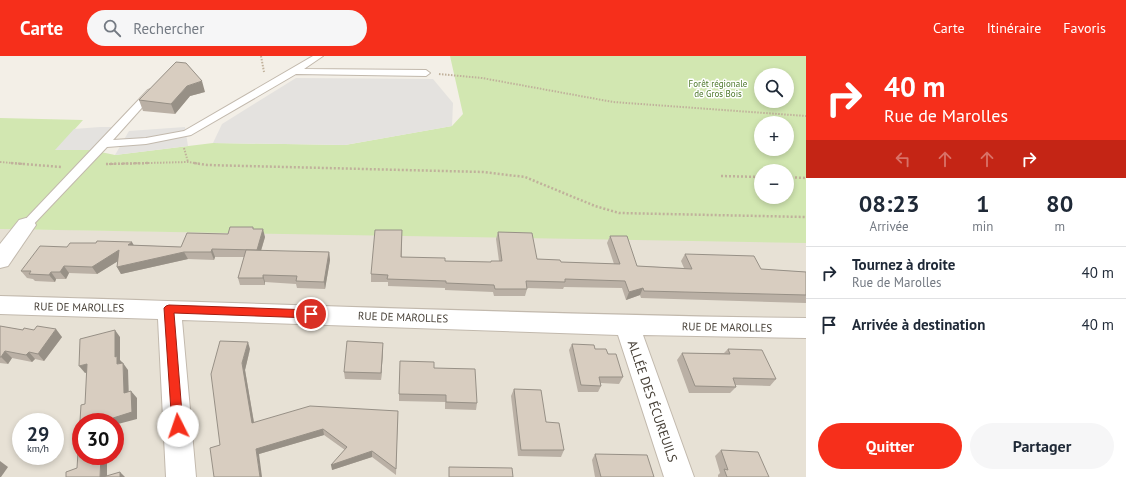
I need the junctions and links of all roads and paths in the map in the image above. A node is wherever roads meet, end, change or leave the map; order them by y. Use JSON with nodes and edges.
{"nodes":[{"id":1,"x":318,"y":56,"type":"edge"},
{"id":2,"x":294,"y":71,"type":"junction"},
{"id":3,"x":426,"y":73,"type":"joint"},
{"id":4,"x":160,"y":83,"type":"edge"},
{"id":5,"x":806,"y":116,"type":"edge"},
{"id":6,"x":104,"y":144,"type":"junction"},
{"id":7,"x":0,"y":162,"type":"edge"},
{"id":8,"x":81,"y":167,"type":"junction"},
{"id":9,"x":721,"y":176,"type":"dead end"},
{"id":10,"x":754,"y":177,"type":"edge"},
{"id":11,"x":794,"y":177,"type":"edge"},
{"id":12,"x":806,"y":178,"type":"edge"},
{"id":13,"x":806,"y":217,"type":"edge"},
{"id":14,"x":26,"y":225,"type":"joint"},
{"id":15,"x":0,"y":260,"type":"edge"},
{"id":16,"x":0,"y":305,"type":"edge"},
{"id":17,"x":169,"y":308,"type":"junction"},
{"id":18,"x":627,"y":325,"type":"junction"},
{"id":19,"x":806,"y":328,"type":"edge"},
{"id":20,"x":181,"y":477,"type":"edge"},
{"id":21,"x":679,"y":477,"type":"edge"}],
"edges":[{"from":1,"to":2,"type":"lane"},
{"from":2,"to":3,"type":"lane"},
{"from":2,"to":6,"type":"lane"},
{"from":3,"to":5,"type":"path"},
{"from":4,"to":6,"type":"lane"},
{"from":6,"to":8,"type":"lane"},
{"from":7,"to":8,"type":"path"},
{"from":8,"to":13,"type":"path"},
{"from":8,"to":14,"type":"lane"},
{"from":9,"to":10,"type":"path"},
{"from":11,"to":12,"type":"path"},
{"from":14,"to":15,"type":"street"},
{"from":16,"to":17,"type":"street","name":"RUE DE MAROLLES"},
{"from":17,"to":18,"type":"street","name":"RUE DE MAROLLES"},
{"from":17,"to":20,"type":"street"},
{"from":18,"to":19,"type":"street","name":"RUE DE MAROLLES"},
{"from":18,"to":21,"type":"street","name":"ALLÉE DES ÉCUREUILS"}]}
